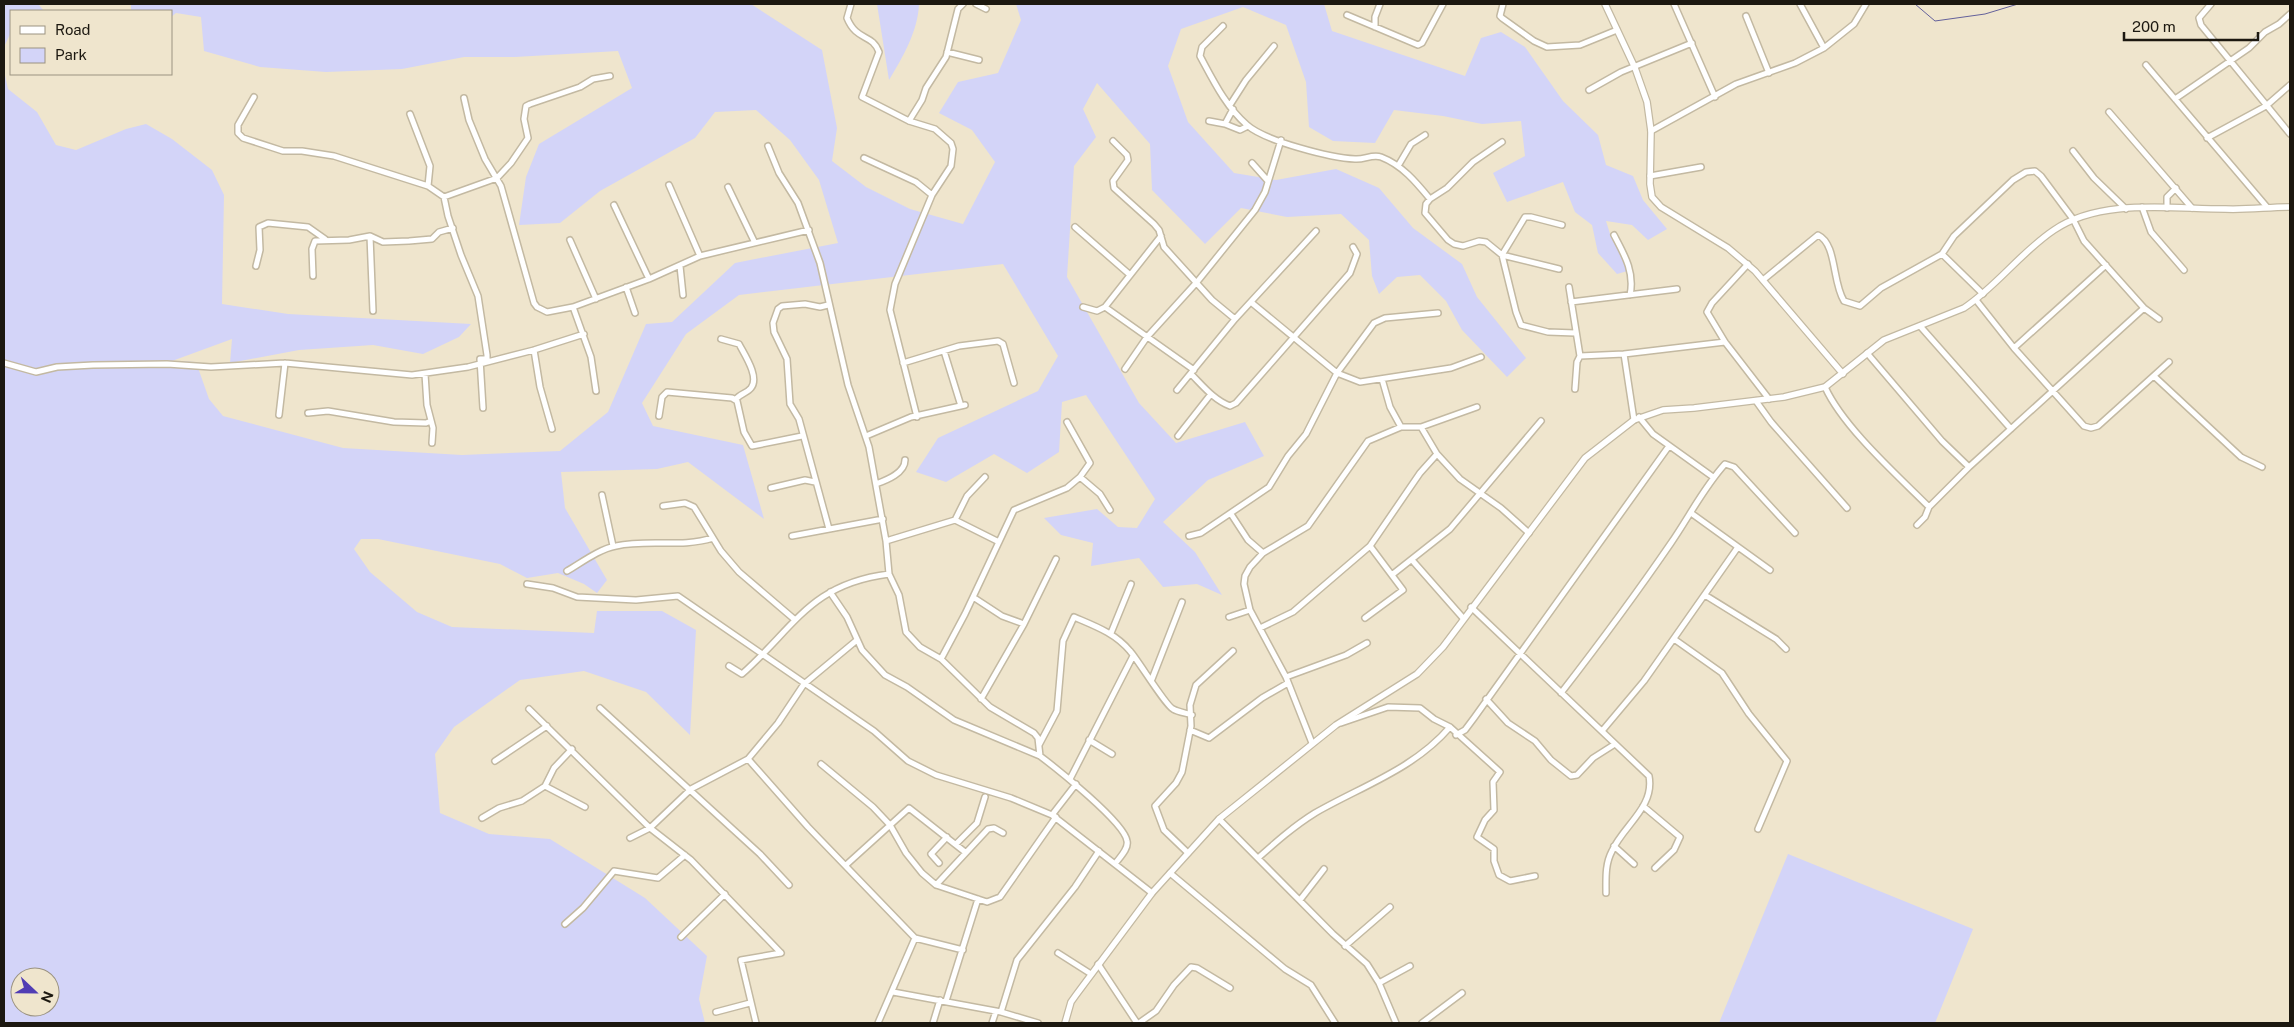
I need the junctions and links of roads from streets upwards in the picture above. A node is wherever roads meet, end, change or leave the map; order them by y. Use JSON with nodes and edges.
{"nodes":[{"id":1,"x":851,"y":4,"type":"edge"},
{"id":2,"x":962,"y":4,"type":"edge"},
{"id":3,"x":976,"y":4,"type":"edge"},
{"id":4,"x":1380,"y":4,"type":"edge"},
{"id":5,"x":1443,"y":4,"type":"edge"},
{"id":6,"x":1502,"y":4,"type":"edge"},
{"id":7,"x":1605,"y":4,"type":"edge"},
{"id":8,"x":1674,"y":4,"type":"edge"},
{"id":9,"x":1800,"y":4,"type":"edge"},
{"id":10,"x":1866,"y":4,"type":"edge"},
{"id":11,"x":2211,"y":4,"type":"edge"},
{"id":12,"x":986,"y":9,"type":"dead end"},
{"id":13,"x":2290,"y":14,"type":"edge"},
{"id":14,"x":1347,"y":15,"type":"dead end"},
{"id":15,"x":1746,"y":16,"type":"dead end"},
{"id":16,"x":1375,"y":17,"type":"junction"},
{"id":17,"x":1369,"y":23,"type":"junction"},
{"id":18,"x":1223,"y":26,"type":"dead end"},
{"id":19,"x":1375,"y":27,"type":"junction"},
{"id":20,"x":1617,"y":30,"type":"junction"},
{"id":21,"x":1692,"y":43,"type":"junction"},
{"id":22,"x":1274,"y":46,"type":"dead end"},
{"id":23,"x":1824,"y":48,"type":"junction"},
{"id":24,"x":947,"y":52,"type":"junction"},
{"id":25,"x":979,"y":60,"type":"dead end"},
{"id":26,"x":2231,"y":61,"type":"junction"},
{"id":27,"x":2146,"y":65,"type":"dead end"},
{"id":28,"x":1635,"y":68,"type":"junction"},
{"id":29,"x":1769,"y":73,"type":"junction"},
{"id":30,"x":610,"y":76,"type":"dead end"},
{"id":31,"x":2290,"y":85,"type":"edge"},
{"id":32,"x":1589,"y":90,"type":"dead end"},
{"id":33,"x":254,"y":97,"type":"dead end"},
{"id":34,"x":1715,"y":97,"type":"junction"},
{"id":35,"x":464,"y":98,"type":"dead end"},
{"id":36,"x":2175,"y":99,"type":"junction"},
{"id":37,"x":2266,"y":106,"type":"junction"},
{"id":38,"x":1233,"y":111,"type":"junction"},
{"id":39,"x":2109,"y":112,"type":"dead end"},
{"id":40,"x":410,"y":114,"type":"dead end"},
{"id":41,"x":1210,"y":121,"type":"dead end"},
{"id":42,"x":909,"y":122,"type":"junction"},
{"id":43,"x":1225,"y":124,"type":"junction"},
{"id":44,"x":1248,"y":126,"type":"junction"},
{"id":45,"x":1651,"y":131,"type":"junction"},
{"id":46,"x":2290,"y":134,"type":"edge"},
{"id":47,"x":1425,"y":135,"type":"dead end"},
{"id":48,"x":2207,"y":138,"type":"junction"},
{"id":49,"x":1281,"y":140,"type":"junction"},
{"id":50,"x":1113,"y":141,"type":"dead end"},
{"id":51,"x":1502,"y":142,"type":"dead end"},
{"id":52,"x":768,"y":146,"type":"dead end"},
{"id":53,"x":2074,"y":151,"type":"dead end"},
{"id":54,"x":864,"y":158,"type":"dead end"},
{"id":55,"x":1252,"y":163,"type":"dead end"},
{"id":56,"x":1398,"y":166,"type":"junction"},
{"id":57,"x":1701,"y":168,"type":"dead end"},
{"id":58,"x":1650,"y":176,"type":"junction"},
{"id":59,"x":497,"y":178,"type":"junction"},
{"id":60,"x":1268,"y":181,"type":"junction"},
{"id":61,"x":669,"y":185,"type":"dead end"},
{"id":62,"x":428,"y":186,"type":"junction"},
{"id":63,"x":728,"y":187,"type":"dead end"},
{"id":64,"x":2176,"y":188,"type":"junction"},
{"id":65,"x":932,"y":196,"type":"junction"},
{"id":66,"x":444,"y":197,"type":"junction"},
{"id":67,"x":1430,"y":199,"type":"junction"},
{"id":68,"x":614,"y":205,"type":"dead end"},
{"id":69,"x":2142,"y":207,"type":"junction"},
{"id":70,"x":2267,"y":207,"type":"junction"},
{"id":71,"x":2290,"y":207,"type":"edge"},
{"id":72,"x":2167,"y":208,"type":"junction"},
{"id":73,"x":2192,"y":208,"type":"junction"},
{"id":74,"x":2126,"y":209,"type":"junction"},
{"id":75,"x":2073,"y":219,"type":"junction"},
{"id":76,"x":1562,"y":226,"type":"dead end"},
{"id":77,"x":451,"y":227,"type":"junction"},
{"id":78,"x":1075,"y":227,"type":"dead end"},
{"id":79,"x":809,"y":230,"type":"junction"},
{"id":80,"x":1316,"y":231,"type":"dead end"},
{"id":81,"x":1614,"y":235,"type":"dead end"},
{"id":82,"x":370,"y":236,"type":"junction"},
{"id":83,"x":1161,"y":236,"type":"junction"},
{"id":84,"x":326,"y":239,"type":"junction"},
{"id":85,"x":570,"y":240,"type":"dead end"},
{"id":86,"x":754,"y":241,"type":"junction"},
{"id":87,"x":1353,"y":246,"type":"dead end"},
{"id":88,"x":1942,"y":254,"type":"junction"},
{"id":89,"x":1502,"y":255,"type":"junction"},
{"id":90,"x":700,"y":256,"type":"junction"},
{"id":91,"x":1748,"y":264,"type":"junction"},
{"id":92,"x":256,"y":266,"type":"dead end"},
{"id":93,"x":680,"y":266,"type":"junction"},
{"id":94,"x":2106,"y":266,"type":"junction"},
{"id":95,"x":1559,"y":269,"type":"dead end"},
{"id":96,"x":2184,"y":270,"type":"dead end"},
{"id":97,"x":1129,"y":274,"type":"junction"},
{"id":98,"x":314,"y":276,"type":"dead end"},
{"id":99,"x":649,"y":279,"type":"junction"},
{"id":100,"x":1763,"y":280,"type":"junction"},
{"id":101,"x":1197,"y":282,"type":"junction"},
{"id":102,"x":626,"y":287,"type":"junction"},
{"id":103,"x":1569,"y":287,"type":"dead end"},
{"id":104,"x":1677,"y":289,"type":"dead end"},
{"id":105,"x":1983,"y":294,"type":"junction"},
{"id":106,"x":683,"y":295,"type":"dead end"},
{"id":107,"x":1630,"y":295,"type":"junction"},
{"id":108,"x":596,"y":299,"type":"junction"},
{"id":109,"x":1976,"y":300,"type":"junction"},
{"id":110,"x":1571,"y":302,"type":"junction"},
{"id":111,"x":1252,"y":303,"type":"junction"},
{"id":112,"x":828,"y":304,"type":"junction"},
{"id":113,"x":572,"y":307,"type":"junction"},
{"id":114,"x":1083,"y":307,"type":"dead end"},
{"id":115,"x":1105,"y":307,"type":"junction"},
{"id":116,"x":2144,"y":308,"type":"junction"},
{"id":117,"x":373,"y":311,"type":"dead end"},
{"id":118,"x":635,"y":313,"type":"dead end"},
{"id":119,"x":1438,"y":313,"type":"dead end"},
{"id":120,"x":1235,"y":319,"type":"junction"},
{"id":121,"x":2159,"y":319,"type":"dead end"},
{"id":122,"x":1920,"y":326,"type":"junction"},
{"id":123,"x":1575,"y":333,"type":"junction"},
{"id":124,"x":584,"y":334,"type":"junction"},
{"id":125,"x":1147,"y":337,"type":"junction"},
{"id":126,"x":1294,"y":338,"type":"junction"},
{"id":127,"x":721,"y":339,"type":"dead end"},
{"id":128,"x":1725,"y":342,"type":"junction"},
{"id":129,"x":2014,"y":348,"type":"junction"},
{"id":130,"x":534,"y":350,"type":"junction"},
{"id":131,"x":944,"y":351,"type":"junction"},
{"id":132,"x":1867,"y":353,"type":"junction"},
{"id":133,"x":1624,"y":354,"type":"junction"},
{"id":134,"x":1580,"y":356,"type":"junction"},
{"id":135,"x":1481,"y":357,"type":"dead end"},
{"id":136,"x":903,"y":362,"type":"junction"},
{"id":137,"x":2169,"y":362,"type":"dead end"},
{"id":138,"x":4,"y":363,"type":"edge"},
{"id":139,"x":284,"y":363,"type":"junction"},
{"id":140,"x":480,"y":363,"type":"junction"},
{"id":141,"x":1125,"y":369,"type":"dead end"},
{"id":142,"x":1192,"y":372,"type":"junction"},
{"id":143,"x":1338,"y":373,"type":"junction"},
{"id":144,"x":425,"y":374,"type":"junction"},
{"id":145,"x":1843,"y":374,"type":"junction"},
{"id":146,"x":2155,"y":377,"type":"junction"},
{"id":147,"x":1382,"y":379,"type":"junction"},
{"id":148,"x":1014,"y":383,"type":"dead end"},
{"id":149,"x":1825,"y":387,"type":"junction"},
{"id":150,"x":1574,"y":388,"type":"dead end"},
{"id":151,"x":1178,"y":390,"type":"dead end"},
{"id":152,"x":2053,"y":390,"type":"junction"},
{"id":153,"x":596,"y":391,"type":"dead end"},
{"id":154,"x":1211,"y":394,"type":"junction"},
{"id":155,"x":736,"y":399,"type":"junction"},
{"id":156,"x":1769,"y":399,"type":"junction"},
{"id":157,"x":1756,"y":401,"type":"junction"},
{"id":158,"x":1477,"y":407,"type":"dead end"},
{"id":159,"x":483,"y":408,"type":"dead end"},
{"id":160,"x":308,"y":413,"type":"dead end"},
{"id":161,"x":279,"y":415,"type":"dead end"},
{"id":162,"x":659,"y":416,"type":"dead end"},
{"id":163,"x":917,"y":417,"type":"junction"},
{"id":164,"x":1637,"y":418,"type":"junction"},
{"id":165,"x":431,"y":421,"type":"junction"},
{"id":166,"x":1540,"y":421,"type":"dead end"},
{"id":167,"x":1067,"y":422,"type":"dead end"},
{"id":168,"x":1401,"y":427,"type":"junction"},
{"id":169,"x":1421,"y":428,"type":"junction"},
{"id":170,"x":552,"y":429,"type":"dead end"},
{"id":171,"x":2011,"y":429,"type":"junction"},
{"id":172,"x":801,"y":436,"type":"junction"},
{"id":173,"x":866,"y":436,"type":"junction"},
{"id":174,"x":1178,"y":436,"type":"dead end"},
{"id":175,"x":432,"y":443,"type":"dead end"},
{"id":176,"x":1669,"y":446,"type":"junction"},
{"id":177,"x":1437,"y":454,"type":"junction"},
{"id":178,"x":905,"y":460,"type":"dead end"},
{"id":179,"x":1969,"y":467,"type":"junction"},
{"id":180,"x":2262,"y":467,"type":"dead end"},
{"id":181,"x":985,"y":476,"type":"dead end"},
{"id":182,"x":1713,"y":477,"type":"junction"},
{"id":183,"x":1080,"y":478,"type":"junction"},
{"id":184,"x":815,"y":482,"type":"junction"},
{"id":185,"x":876,"y":484,"type":"junction"},
{"id":186,"x":771,"y":488,"type":"dead end"},
{"id":187,"x":1481,"y":494,"type":"junction"},
{"id":188,"x":602,"y":495,"type":"dead end"},
{"id":189,"x":663,"y":506,"type":"dead end"},
{"id":190,"x":1929,"y":507,"type":"junction"},
{"id":191,"x":1847,"y":508,"type":"dead end"},
{"id":192,"x":1110,"y":510,"type":"dead end"},
{"id":193,"x":1231,"y":514,"type":"junction"},
{"id":194,"x":1691,"y":514,"type":"junction"},
{"id":195,"x":883,"y":519,"type":"junction"},
{"id":196,"x":955,"y":520,"type":"junction"},
{"id":197,"x":1917,"y":525,"type":"dead end"},
{"id":198,"x":829,"y":529,"type":"junction"},
{"id":199,"x":1529,"y":533,"type":"junction"},
{"id":200,"x":1795,"y":533,"type":"dead end"},
{"id":201,"x":792,"y":536,"type":"dead end"},
{"id":202,"x":1189,"y":536,"type":"dead end"},
{"id":203,"x":713,"y":538,"type":"junction"},
{"id":204,"x":886,"y":541,"type":"junction"},
{"id":205,"x":999,"y":542,"type":"junction"},
{"id":206,"x":613,"y":546,"type":"junction"},
{"id":207,"x":1370,"y":546,"type":"junction"},
{"id":208,"x":1738,"y":546,"type":"junction"},
{"id":209,"x":1262,"y":553,"type":"junction"},
{"id":210,"x":1056,"y":559,"type":"dead end"},
{"id":211,"x":1412,"y":560,"type":"junction"},
{"id":212,"x":1770,"y":570,"type":"dead end"},
{"id":213,"x":567,"y":571,"type":"dead end"},
{"id":214,"x":889,"y":574,"type":"junction"},
{"id":215,"x":1393,"y":574,"type":"junction"},
{"id":216,"x":527,"y":584,"type":"dead end"},
{"id":217,"x":1131,"y":584,"type":"dead end"},
{"id":218,"x":830,"y":592,"type":"junction"},
{"id":219,"x":1705,"y":595,"type":"junction"},
{"id":220,"x":973,"y":597,"type":"junction"},
{"id":221,"x":1182,"y":602,"type":"dead end"},
{"id":222,"x":1472,"y":608,"type":"junction"},
{"id":223,"x":1250,"y":610,"type":"junction"},
{"id":224,"x":1229,"y":617,"type":"dead end"},
{"id":225,"x":1365,"y":618,"type":"dead end"},
{"id":226,"x":1463,"y":618,"type":"junction"},
{"id":227,"x":794,"y":619,"type":"junction"},
{"id":228,"x":1024,"y":624,"type":"junction"},
{"id":229,"x":1260,"y":628,"type":"junction"},
{"id":230,"x":1111,"y":633,"type":"junction"},
{"id":231,"x":1674,"y":639,"type":"junction"},
{"id":232,"x":857,"y":640,"type":"junction"},
{"id":233,"x":1366,"y":643,"type":"dead end"},
{"id":234,"x":1786,"y":648,"type":"dead end"},
{"id":235,"x":1233,"y":651,"type":"dead end"},
{"id":236,"x":764,"y":654,"type":"junction"},
{"id":237,"x":1519,"y":654,"type":"junction"},
{"id":238,"x":1133,"y":656,"type":"junction"},
{"id":239,"x":941,"y":659,"type":"junction"},
{"id":240,"x":729,"y":666,"type":"dead end"},
{"id":241,"x":1286,"y":677,"type":"junction"},
{"id":242,"x":1152,"y":679,"type":"junction"},
{"id":243,"x":1288,"y":683,"type":"junction"},
{"id":244,"x":804,"y":684,"type":"junction"},
{"id":245,"x":1561,"y":693,"type":"junction"},
{"id":246,"x":981,"y":699,"type":"junction"},
{"id":247,"x":1486,"y":699,"type":"junction"},
{"id":248,"x":600,"y":708,"type":"dead end"},
{"id":249,"x":529,"y":709,"type":"dead end"},
{"id":250,"x":1192,"y":715,"type":"junction"},
{"id":251,"x":1336,"y":725,"type":"junction"},
{"id":252,"x":547,"y":726,"type":"junction"},
{"id":253,"x":1450,"y":727,"type":"junction"},
{"id":254,"x":1190,"y":730,"type":"junction"},
{"id":255,"x":1602,"y":731,"type":"junction"},
{"id":256,"x":1456,"y":735,"type":"junction"},
{"id":257,"x":1089,"y":740,"type":"junction"},
{"id":258,"x":1312,"y":743,"type":"junction"},
{"id":259,"x":1615,"y":744,"type":"junction"},
{"id":260,"x":1039,"y":746,"type":"junction"},
{"id":261,"x":572,"y":749,"type":"junction"},
{"id":262,"x":1112,"y":754,"type":"dead end"},
{"id":263,"x":1040,"y":756,"type":"junction"},
{"id":264,"x":748,"y":758,"type":"junction"},
{"id":265,"x":495,"y":761,"type":"dead end"},
{"id":266,"x":821,"y":764,"type":"dead end"},
{"id":267,"x":1070,"y":779,"type":"junction"},
{"id":268,"x":1076,"y":784,"type":"junction"},
{"id":269,"x":545,"y":786,"type":"junction"},
{"id":270,"x":691,"y":789,"type":"junction"},
{"id":271,"x":985,"y":798,"type":"dead end"},
{"id":272,"x":1643,"y":806,"type":"junction"},
{"id":273,"x":585,"y":807,"type":"dead end"},
{"id":274,"x":1054,"y":816,"type":"junction"},
{"id":275,"x":482,"y":818,"type":"dead end"},
{"id":276,"x":1220,"y":819,"type":"junction"},
{"id":277,"x":890,"y":825,"type":"junction"},
{"id":278,"x":650,"y":828,"type":"junction"},
{"id":279,"x":1758,"y":829,"type":"dead end"},
{"id":280,"x":1003,"y":833,"type":"dead end"},
{"id":281,"x":947,"y":836,"type":"junction"},
{"id":282,"x":630,"y":838,"type":"dead end"},
{"id":283,"x":956,"y":844,"type":"junction"},
{"id":284,"x":1614,"y":846,"type":"junction"},
{"id":285,"x":1098,"y":851,"type":"junction"},
{"id":286,"x":965,"y":852,"type":"junction"},
{"id":287,"x":1188,"y":853,"type":"junction"},
{"id":288,"x":685,"y":855,"type":"junction"},
{"id":289,"x":1258,"y":858,"type":"junction"},
{"id":290,"x":940,"y":863,"type":"dead end"},
{"id":291,"x":1115,"y":864,"type":"junction"},
{"id":292,"x":1634,"y":864,"type":"dead end"},
{"id":293,"x":846,"y":865,"type":"junction"},
{"id":294,"x":1655,"y":868,"type":"dead end"},
{"id":295,"x":1324,"y":869,"type":"dead end"},
{"id":296,"x":1170,"y":873,"type":"junction"},
{"id":297,"x":1535,"y":876,"type":"dead end"},
{"id":298,"x":789,"y":885,"type":"dead end"},
{"id":299,"x":936,"y":885,"type":"junction"},
{"id":300,"x":1152,"y":893,"type":"junction"},
{"id":301,"x":1606,"y":893,"type":"dead end"},
{"id":302,"x":725,"y":894,"type":"junction"},
{"id":303,"x":978,"y":899,"type":"junction"},
{"id":304,"x":1300,"y":900,"type":"junction"},
{"id":305,"x":1390,"y":907,"type":"dead end"},
{"id":306,"x":564,"y":924,"type":"dead end"},
{"id":307,"x":681,"y":937,"type":"dead end"},
{"id":308,"x":915,"y":938,"type":"junction"},
{"id":309,"x":1345,"y":946,"type":"junction"},
{"id":310,"x":963,"y":950,"type":"junction"},
{"id":311,"x":1058,"y":953,"type":"dead end"},
{"id":312,"x":1098,"y":964,"type":"junction"},
{"id":313,"x":1410,"y":966,"type":"dead end"},
{"id":314,"x":1091,"y":974,"type":"junction"},
{"id":315,"x":1378,"y":983,"type":"junction"},
{"id":316,"x":1230,"y":988,"type":"dead end"},
{"id":317,"x":893,"y":992,"type":"junction"},
{"id":318,"x":1462,"y":993,"type":"dead end"},
{"id":319,"x":943,"y":1001,"type":"junction"},
{"id":320,"x":750,"y":1003,"type":"junction"},
{"id":321,"x":998,"y":1011,"type":"junction"},
{"id":322,"x":716,"y":1012,"type":"dead end"},
{"id":323,"x":756,"y":1023,"type":"edge"},
{"id":324,"x":878,"y":1023,"type":"edge"},
{"id":325,"x":933,"y":1023,"type":"edge"},
{"id":326,"x":992,"y":1023,"type":"edge"},
{"id":327,"x":1038,"y":1023,"type":"edge"},
{"id":328,"x":1065,"y":1023,"type":"edge"},
{"id":329,"x":1138,"y":1023,"type":"edge"},
{"id":330,"x":1335,"y":1023,"type":"edge"},
{"id":331,"x":1396,"y":1023,"type":"edge"},
{"id":332,"x":1422,"y":1023,"type":"edge"}],
"edges":[{"from":1,"to":42,"type":"street"},
{"from":2,"to":24,"type":"street"},
{"from":3,"to":12,"type":"street"},
{"from":4,"to":16,"type":"street"},
{"from":5,"to":19,"type":"street"},
{"from":6,"to":20,"type":"street"},
{"from":7,"to":20,"type":"street"},
{"from":8,"to":21,"type":"street"},
{"from":9,"to":23,"type":"street"},
{"from":10,"to":23,"type":"street"},
{"from":11,"to":26,"type":"street"},
{"from":13,"to":26,"type":"street"},
{"from":14,"to":17,"type":"street"},
{"from":15,"to":29,"type":"street"},
{"from":16,"to":17,"type":"street"},
{"from":16,"to":19,"type":"street"},
{"from":17,"to":19,"type":"street"},
{"from":18,"to":38,"type":"street"},
{"from":20,"to":28,"type":"street"},
{"from":21,"to":28,"type":"street"},
{"from":21,"to":34,"type":"street"},
{"from":22,"to":38,"type":"street"},
{"from":23,"to":29,"type":"street"},
{"from":24,"to":25,"type":"street"},
{"from":24,"to":42,"type":"street"},
{"from":26,"to":36,"type":"street"},
{"from":26,"to":37,"type":"street"},
{"from":27,"to":36,"type":"street"},
{"from":28,"to":32,"type":"street"},
{"from":28,"to":45,"type":"street"},
{"from":29,"to":34,"type":"street"},
{"from":30,"to":59,"type":"street"},
{"from":31,"to":37,"type":"street"},
{"from":33,"to":62,"type":"street"},
{"from":34,"to":45,"type":"street"},
{"from":35,"to":59,"type":"street"},
{"from":36,"to":48,"type":"street"},
{"from":37,"to":46,"type":"street"},
{"from":37,"to":48,"type":"street"},
{"from":38,"to":43,"type":"street"},
{"from":38,"to":44,"type":"street"},
{"from":39,"to":64,"type":"street"},
{"from":40,"to":62,"type":"street"},
{"from":41,"to":43,"type":"street"},
{"from":42,"to":65,"type":"street"},
{"from":43,"to":44,"type":"street"},
{"from":44,"to":49,"type":"street"},
{"from":45,"to":58,"type":"street"},
{"from":47,"to":56,"type":"street"},
{"from":48,"to":70,"type":"street"},
{"from":49,"to":56,"type":"street"},
{"from":49,"to":60,"type":"street"},
{"from":50,"to":83,"type":"street"},
{"from":51,"to":67,"type":"street"},
{"from":52,"to":79,"type":"street"},
{"from":53,"to":74,"type":"street"},
{"from":54,"to":65,"type":"street"},
{"from":55,"to":60,"type":"street"},
{"from":56,"to":67,"type":"street"},
{"from":57,"to":58,"type":"street"},
{"from":58,"to":91,"type":"street"},
{"from":59,"to":66,"type":"street"},
{"from":59,"to":113,"type":"street"},
{"from":60,"to":101,"type":"street"},
{"from":61,"to":90,"type":"street"},
{"from":62,"to":66,"type":"street"},
{"from":63,"to":86,"type":"street"},
{"from":64,"to":72,"type":"street"},
{"from":64,"to":73,"type":"street"},
{"from":65,"to":136,"type":"street"},
{"from":66,"to":77,"type":"street"},
{"from":67,"to":89,"type":"street"},
{"from":68,"to":99,"type":"street"},
{"from":69,"to":72,"type":"street"},
{"from":69,"to":74,"type":"street"},
{"from":69,"to":96,"type":"street"},
{"from":70,"to":71,"type":"street"},
{"from":70,"to":73,"type":"street"},
{"from":72,"to":73,"type":"street"},
{"from":74,"to":75,"type":"street"},
{"from":75,"to":88,"type":"street"},
{"from":75,"to":94,"type":"street"},
{"from":75,"to":105,"type":"street"},
{"from":76,"to":89,"type":"street"},
{"from":77,"to":82,"type":"street"},
{"from":77,"to":140,"type":"street"},
{"from":78,"to":97,"type":"street"},
{"from":79,"to":86,"type":"street"},
{"from":79,"to":112,"type":"street"},
{"from":80,"to":111,"type":"street"},
{"from":81,"to":107,"type":"street"},
{"from":82,"to":84,"type":"street"},
{"from":82,"to":117,"type":"street"},
{"from":83,"to":97,"type":"street"},
{"from":83,"to":101,"type":"street"},
{"from":84,"to":92,"type":"street"},
{"from":84,"to":98,"type":"street"},
{"from":85,"to":108,"type":"street"},
{"from":86,"to":90,"type":"street"},
{"from":87,"to":126,"type":"street"},
{"from":88,"to":100,"type":"street"},
{"from":88,"to":105,"type":"street"},
{"from":89,"to":95,"type":"street"},
{"from":89,"to":123,"type":"street"},
{"from":90,"to":93,"type":"street"},
{"from":91,"to":100,"type":"street"},
{"from":91,"to":128,"type":"street"},
{"from":93,"to":99,"type":"street"},
{"from":93,"to":106,"type":"street"},
{"from":94,"to":116,"type":"street"},
{"from":94,"to":129,"type":"street"},
{"from":97,"to":115,"type":"street"},
{"from":99,"to":102,"type":"street"},
{"from":100,"to":145,"type":"street"},
{"from":101,"to":120,"type":"street"},
{"from":101,"to":125,"type":"street"},
{"from":102,"to":108,"type":"street"},
{"from":102,"to":118,"type":"street"},
{"from":103,"to":110,"type":"street"},
{"from":104,"to":107,"type":"street"},
{"from":105,"to":109,"type":"street"},
{"from":107,"to":110,"type":"street"},
{"from":108,"to":113,"type":"street"},
{"from":109,"to":122,"type":"street"},
{"from":109,"to":129,"type":"street"},
{"from":110,"to":123,"type":"street"},
{"from":111,"to":120,"type":"street"},
{"from":111,"to":126,"type":"street"},
{"from":112,"to":172,"type":"street"},
{"from":112,"to":173,"type":"street"},
{"from":113,"to":124,"type":"street"},
{"from":114,"to":115,"type":"street"},
{"from":115,"to":125,"type":"street"},
{"from":116,"to":121,"type":"street"},
{"from":116,"to":152,"type":"street"},
{"from":119,"to":143,"type":"street"},
{"from":120,"to":142,"type":"street"},
{"from":122,"to":132,"type":"street"},
{"from":122,"to":171,"type":"street"},
{"from":123,"to":134,"type":"street"},
{"from":124,"to":130,"type":"street"},
{"from":124,"to":153,"type":"street"},
{"from":125,"to":141,"type":"street"},
{"from":125,"to":142,"type":"street"},
{"from":126,"to":143,"type":"street"},
{"from":126,"to":154,"type":"street"},
{"from":127,"to":155,"type":"street"},
{"from":128,"to":133,"type":"street"},
{"from":128,"to":156,"type":"street"},
{"from":129,"to":152,"type":"street"},
{"from":130,"to":140,"type":"street"},
{"from":130,"to":170,"type":"street"},
{"from":131,"to":136,"type":"street"},
{"from":131,"to":148,"type":"street"},
{"from":131,"to":163,"type":"street"},
{"from":132,"to":145,"type":"street"},
{"from":132,"to":179,"type":"street"},
{"from":133,"to":134,"type":"street"},
{"from":133,"to":164,"type":"street"},
{"from":134,"to":150,"type":"street"},
{"from":135,"to":147,"type":"street"},
{"from":136,"to":163,"type":"street"},
{"from":137,"to":146,"type":"street"},
{"from":138,"to":139,"type":"street"},
{"from":139,"to":144,"type":"street"},
{"from":139,"to":161,"type":"street"},
{"from":140,"to":144,"type":"street"},
{"from":140,"to":159,"type":"street"},
{"from":142,"to":151,"type":"street"},
{"from":142,"to":154,"type":"street"},
{"from":143,"to":147,"type":"street"},
{"from":143,"to":193,"type":"street"},
{"from":144,"to":165,"type":"street"},
{"from":145,"to":149,"type":"street"},
{"from":146,"to":152,"type":"street"},
{"from":146,"to":180,"type":"street"},
{"from":147,"to":168,"type":"street"},
{"from":149,"to":156,"type":"street"},
{"from":149,"to":190,"type":"street"},
{"from":152,"to":171,"type":"street"},
{"from":154,"to":174,"type":"street"},
{"from":155,"to":162,"type":"street"},
{"from":155,"to":172,"type":"street"},
{"from":156,"to":157,"type":"street"},
{"from":157,"to":164,"type":"street"},
{"from":157,"to":191,"type":"street"},
{"from":158,"to":169,"type":"street"},
{"from":160,"to":165,"type":"street"},
{"from":163,"to":173,"type":"street"},
{"from":164,"to":176,"type":"street"},
{"from":164,"to":199,"type":"street"},
{"from":165,"to":175,"type":"street"},
{"from":166,"to":187,"type":"street"},
{"from":167,"to":183,"type":"street"},
{"from":168,"to":169,"type":"street"},
{"from":168,"to":209,"type":"street"},
{"from":169,"to":177,"type":"street"},
{"from":171,"to":179,"type":"street"},
{"from":172,"to":184,"type":"street"},
{"from":173,"to":185,"type":"street"},
{"from":176,"to":182,"type":"street"},
{"from":176,"to":237,"type":"street"},
{"from":177,"to":187,"type":"street"},
{"from":177,"to":207,"type":"street"},
{"from":178,"to":185,"type":"street"},
{"from":179,"to":190,"type":"street"},
{"from":181,"to":196,"type":"street"},
{"from":182,"to":194,"type":"street"},
{"from":182,"to":200,"type":"street"},
{"from":183,"to":192,"type":"street"},
{"from":183,"to":205,"type":"street"},
{"from":184,"to":186,"type":"street"},
{"from":184,"to":198,"type":"street"},
{"from":185,"to":195,"type":"street"},
{"from":187,"to":199,"type":"street"},
{"from":187,"to":211,"type":"street"},
{"from":188,"to":206,"type":"street"},
{"from":189,"to":203,"type":"street"},
{"from":190,"to":197,"type":"street"},
{"from":193,"to":202,"type":"street"},
{"from":193,"to":209,"type":"street"},
{"from":194,"to":208,"type":"street"},
{"from":194,"to":245,"type":"street"},
{"from":195,"to":198,"type":"street"},
{"from":195,"to":204,"type":"street"},
{"from":196,"to":204,"type":"street"},
{"from":196,"to":205,"type":"street"},
{"from":198,"to":201,"type":"street"},
{"from":199,"to":222,"type":"street"},
{"from":203,"to":206,"type":"street"},
{"from":203,"to":227,"type":"street"},
{"from":204,"to":214,"type":"street"},
{"from":205,"to":220,"type":"street"},
{"from":206,"to":213,"type":"street"},
{"from":207,"to":215,"type":"street"},
{"from":207,"to":229,"type":"street"},
{"from":208,"to":212,"type":"street"},
{"from":208,"to":219,"type":"street"},
{"from":209,"to":223,"type":"street"},
{"from":210,"to":228,"type":"street"},
{"from":211,"to":215,"type":"street"},
{"from":211,"to":226,"type":"street"},
{"from":214,"to":218,"type":"street"},
{"from":214,"to":239,"type":"street"},
{"from":215,"to":225,"type":"street"},
{"from":216,"to":236,"type":"street"},
{"from":217,"to":230,"type":"street"},
{"from":218,"to":227,"type":"street"},
{"from":218,"to":232,"type":"street"},
{"from":219,"to":231,"type":"street"},
{"from":219,"to":234,"type":"street"},
{"from":220,"to":228,"type":"street"},
{"from":220,"to":239,"type":"street"},
{"from":221,"to":242,"type":"street"},
{"from":222,"to":226,"type":"street"},
{"from":222,"to":237,"type":"street"},
{"from":223,"to":224,"type":"street"},
{"from":223,"to":229,"type":"street"},
{"from":226,"to":251,"type":"street"},
{"from":227,"to":236,"type":"street"},
{"from":228,"to":246,"type":"street"},
{"from":229,"to":241,"type":"street"},
{"from":230,"to":238,"type":"street"},
{"from":230,"to":260,"type":"street"},
{"from":231,"to":255,"type":"street"},
{"from":231,"to":279,"type":"street"},
{"from":232,"to":244,"type":"street"},
{"from":232,"to":263,"type":"street"},
{"from":233,"to":241,"type":"street"},
{"from":235,"to":250,"type":"street"},
{"from":236,"to":240,"type":"street"},
{"from":236,"to":244,"type":"street"},
{"from":237,"to":245,"type":"street"},
{"from":237,"to":247,"type":"street"},
{"from":238,"to":242,"type":"street"},
{"from":238,"to":257,"type":"street"},
{"from":239,"to":246,"type":"street"},
{"from":241,"to":243,"type":"street"},
{"from":242,"to":250,"type":"street"},
{"from":243,"to":254,"type":"street"},
{"from":243,"to":258,"type":"street"},
{"from":244,"to":264,"type":"street"},
{"from":244,"to":274,"type":"street"},
{"from":245,"to":255,"type":"street"},
{"from":246,"to":260,"type":"street"},
{"from":247,"to":256,"type":"street"},
{"from":247,"to":259,"type":"street"},
{"from":248,"to":270,"type":"street"},
{"from":249,"to":252,"type":"street"},
{"from":250,"to":254,"type":"street"},
{"from":251,"to":253,"type":"street"},
{"from":251,"to":258,"type":"street"},
{"from":252,"to":261,"type":"street"},
{"from":252,"to":265,"type":"street"},
{"from":253,"to":256,"type":"street"},
{"from":253,"to":289,"type":"street"},
{"from":254,"to":287,"type":"street"},
{"from":255,"to":259,"type":"street"},
{"from":256,"to":297,"type":"street"},
{"from":257,"to":262,"type":"street"},
{"from":257,"to":267,"type":"street"},
{"from":258,"to":276,"type":"street"},
{"from":259,"to":272,"type":"street"},
{"from":260,"to":263,"type":"street"},
{"from":261,"to":269,"type":"street"},
{"from":261,"to":278,"type":"street"},
{"from":263,"to":267,"type":"street"},
{"from":264,"to":270,"type":"street"},
{"from":264,"to":293,"type":"street"},
{"from":266,"to":277,"type":"street"},
{"from":267,"to":268,"type":"street"},
{"from":268,"to":274,"type":"street"},
{"from":268,"to":291,"type":"street"},
{"from":269,"to":273,"type":"street"},
{"from":269,"to":275,"type":"street"},
{"from":270,"to":278,"type":"street"},
{"from":270,"to":298,"type":"street"},
{"from":271,"to":283,"type":"street"},
{"from":272,"to":284,"type":"street"},
{"from":272,"to":294,"type":"street"},
{"from":274,"to":285,"type":"street"},
{"from":274,"to":303,"type":"street"},
{"from":276,"to":287,"type":"street"},
{"from":276,"to":289,"type":"street"},
{"from":277,"to":281,"type":"street"},
{"from":277,"to":293,"type":"street"},
{"from":277,"to":299,"type":"street"},
{"from":278,"to":282,"type":"street"},
{"from":278,"to":288,"type":"street"},
{"from":280,"to":286,"type":"street"},
{"from":281,"to":283,"type":"street"},
{"from":281,"to":290,"type":"street"},
{"from":283,"to":286,"type":"street"},
{"from":284,"to":292,"type":"street"},
{"from":284,"to":301,"type":"street"},
{"from":285,"to":291,"type":"street"},
{"from":285,"to":321,"type":"street"},
{"from":286,"to":299,"type":"street"},
{"from":287,"to":296,"type":"street"},
{"from":288,"to":302,"type":"street"},
{"from":288,"to":306,"type":"street"},
{"from":289,"to":304,"type":"street"},
{"from":291,"to":300,"type":"street"},
{"from":293,"to":308,"type":"street"},
{"from":295,"to":304,"type":"street"},
{"from":296,"to":300,"type":"street"},
{"from":296,"to":330,"type":"street"},
{"from":299,"to":303,"type":"street"},
{"from":300,"to":312,"type":"street"},
{"from":302,"to":307,"type":"street"},
{"from":302,"to":320,"type":"street"},
{"from":303,"to":310,"type":"street"},
{"from":304,"to":309,"type":"street"},
{"from":305,"to":309,"type":"street"},
{"from":308,"to":310,"type":"street"},
{"from":308,"to":317,"type":"street"},
{"from":309,"to":315,"type":"street"},
{"from":310,"to":319,"type":"street"},
{"from":311,"to":314,"type":"street"},
{"from":312,"to":314,"type":"street"},
{"from":312,"to":329,"type":"street"},
{"from":313,"to":315,"type":"street"},
{"from":314,"to":328,"type":"street"},
{"from":315,"to":331,"type":"street"},
{"from":316,"to":329,"type":"street"},
{"from":317,"to":319,"type":"street"},
{"from":317,"to":324,"type":"street"},
{"from":318,"to":332,"type":"street"},
{"from":319,"to":321,"type":"street"},
{"from":319,"to":325,"type":"street"},
{"from":320,"to":322,"type":"street"},
{"from":320,"to":323,"type":"street"},
{"from":321,"to":326,"type":"street"},
{"from":321,"to":327,"type":"street"}]}
